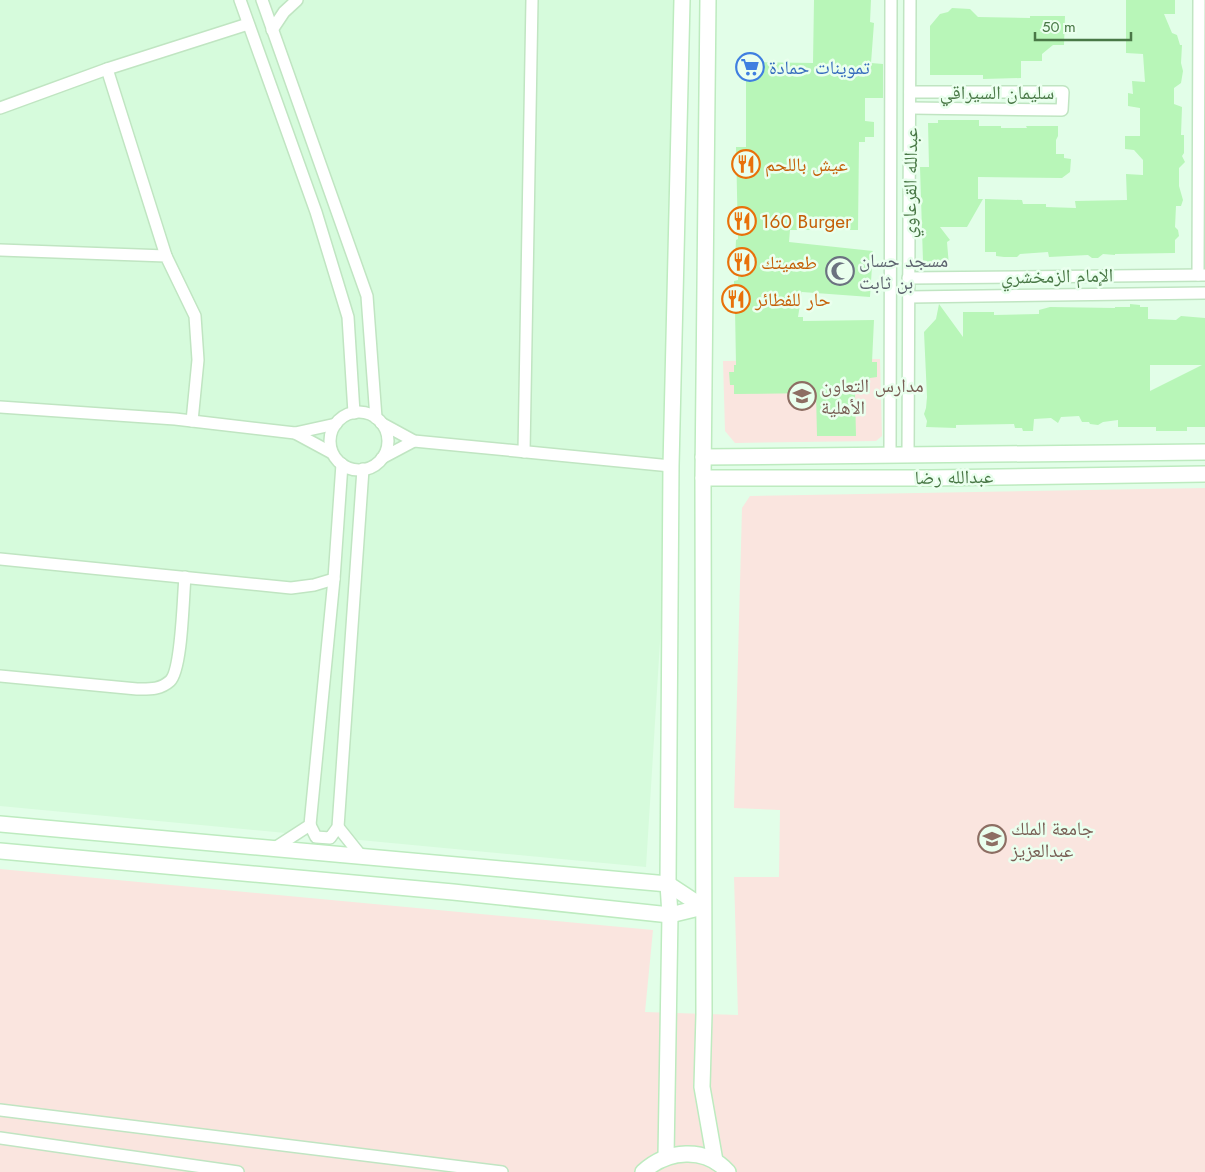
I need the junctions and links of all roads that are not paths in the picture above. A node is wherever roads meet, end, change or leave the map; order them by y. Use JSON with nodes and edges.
{"nodes":[{"id":1,"x":240,"y":0,"type":"edge"},
{"id":2,"x":262,"y":0,"type":"edge"},
{"id":3,"x":297,"y":0,"type":"edge"},
{"id":4,"x":532,"y":0,"type":"edge"},
{"id":5,"x":682,"y":0,"type":"edge"},
{"id":6,"x":708,"y":0,"type":"edge"},
{"id":7,"x":891,"y":0,"type":"edge"},
{"id":8,"x":910,"y":0,"type":"edge"},
{"id":9,"x":1199,"y":0,"type":"edge"},
{"id":10,"x":248,"y":24,"type":"junction"},
{"id":11,"x":272,"y":30,"type":"junction"},
{"id":12,"x":107,"y":69,"type":"junction"},
{"id":13,"x":910,"y":92,"type":"junction"},
{"id":14,"x":0,"y":108,"type":"edge"},
{"id":15,"x":910,"y":108,"type":"junction"},
{"id":16,"x":0,"y":250,"type":"edge"},
{"id":17,"x":166,"y":256,"type":"junction"},
{"id":18,"x":1201,"y":275,"type":"edge"},
{"id":19,"x":908,"y":278,"type":"junction"},
{"id":20,"x":1205,"y":293,"type":"edge"},
{"id":21,"x":909,"y":297,"type":"junction"},
{"id":22,"x":0,"y":407,"type":"edge"},
{"id":23,"x":354,"y":413,"type":"junction"},
{"id":24,"x":192,"y":421,"type":"junction"},
{"id":25,"x":378,"y":421,"type":"junction"},
{"id":26,"x":336,"y":424,"type":"junction"},
{"id":27,"x":295,"y":433,"type":"junction"},
{"id":28,"x":414,"y":441,"type":"junction"},
{"id":29,"x":524,"y":452,"type":"junction"},
{"id":30,"x":1205,"y":452,"type":"edge"},
{"id":31,"x":332,"y":453,"type":"junction"},
{"id":32,"x":890,"y":456,"type":"junction"},
{"id":33,"x":908,"y":456,"type":"junction"},
{"id":34,"x":929,"y":456,"type":"junction"},
{"id":35,"x":703,"y":457,"type":"junction"},
{"id":36,"x":382,"y":458,"type":"junction"},
{"id":37,"x":342,"y":464,"type":"junction"},
{"id":38,"x":671,"y":466,"type":"junction"},
{"id":39,"x":363,"y":470,"type":"junction"},
{"id":40,"x":1205,"y":474,"type":"edge"},
{"id":41,"x":703,"y":478,"type":"junction"},
{"id":42,"x":931,"y":478,"type":"junction"},
{"id":43,"x":0,"y":559,"type":"edge"},
{"id":44,"x":185,"y":577,"type":"junction"},
{"id":45,"x":334,"y":579,"type":"junction"},
{"id":46,"x":0,"y":676,"type":"edge"},
{"id":47,"x":0,"y":824,"type":"edge"},
{"id":48,"x":310,"y":825,"type":"junction"},
{"id":49,"x":338,"y":827,"type":"junction"},
{"id":50,"x":273,"y":849,"type":"junction"},
{"id":51,"x":0,"y":851,"type":"edge"},
{"id":52,"x":362,"y":857,"type":"junction"},
{"id":53,"x":668,"y":884,"type":"junction"},
{"id":54,"x":704,"y":907,"type":"junction"},
{"id":55,"x":670,"y":915,"type":"junction"},
{"id":56,"x":0,"y":1110,"type":"edge"},
{"id":57,"x":0,"y":1138,"type":"edge"},
{"id":58,"x":666,"y":1157,"type":"junction"},
{"id":59,"x":715,"y":1161,"type":"junction"},
{"id":60,"x":238,"y":1172,"type":"edge"},
{"id":61,"x":502,"y":1172,"type":"edge"},
{"id":62,"x":643,"y":1172,"type":"edge"},
{"id":63,"x":728,"y":1172,"type":"edge"}],
"edges":[{"from":1,"to":10,"type":"street"},
{"from":2,"to":11,"type":"street"},
{"from":3,"to":11,"type":"street"},
{"from":4,"to":29,"type":"street"},
{"from":5,"to":38,"type":"street"},
{"from":6,"to":35,"type":"street"},
{"from":7,"to":32,"type":"street","name":"عبدالله القرعاوي"},
{"from":8,"to":13,"type":"street","name":"عبدالله القرعاوي"},
{"from":9,"to":18,"type":"street"},
{"from":10,"to":12,"type":"street"},
{"from":10,"to":23,"type":"street"},
{"from":11,"to":25,"type":"street"},
{"from":12,"to":14,"type":"street"},
{"from":12,"to":17,"type":"street"},
{"from":13,"to":15,"type":"street","name":"عبدالله القرعاوي"},
{"from":13,"to":15,"type":"street","name":"سليمان السيراقي"},
{"from":15,"to":19,"type":"street","name":"عبدالله القرعاوي"},
{"from":16,"to":17,"type":"street"},
{"from":17,"to":24,"type":"street"},
{"from":18,"to":19,"type":"street","name":"الإمام الزمخشري"},
{"from":19,"to":21,"type":"street","name":"عبدالله القرعاوي"},
{"from":20,"to":21,"type":"street","name":"الإمام الزمخشري"},
{"from":21,"to":33,"type":"street","name":"عبدالله القرعاوي"},
{"from":22,"to":24,"type":"street"},
{"from":23,"to":25,"type":"street"},
{"from":23,"to":26,"type":"street"},
{"from":24,"to":27,"type":"street"},
{"from":25,"to":28,"type":"street"},
{"from":25,"to":36,"type":"street"},
{"from":26,"to":27,"type":"street"},
{"from":26,"to":31,"type":"street"},
{"from":27,"to":31,"type":"street"},
{"from":28,"to":29,"type":"street"},
{"from":28,"to":36,"type":"street"},
{"from":29,"to":38,"type":"street"},
{"from":30,"to":34,"type":"street","name":"عبدالله رضا"},
{"from":31,"to":37,"type":"street"},
{"from":32,"to":33,"type":"street","name":"عبدالله رضا"},
{"from":32,"to":35,"type":"street","name":"عبدالله رضا"},
{"from":33,"to":34,"type":"street","name":"عبدالله رضا"},
{"from":34,"to":42,"type":"street"},
{"from":35,"to":41,"type":"street"},
{"from":36,"to":39,"type":"street"},
{"from":37,"to":39,"type":"street"},
{"from":37,"to":45,"type":"street"},
{"from":38,"to":53,"type":"street"},
{"from":39,"to":49,"type":"street"},
{"from":40,"to":42,"type":"street","name":"عبدالله رضا"},
{"from":41,"to":42,"type":"street","name":"عبدالله رضا"},
{"from":41,"to":54,"type":"street"},
{"from":43,"to":44,"type":"street"},
{"from":44,"to":45,"type":"street"},
{"from":44,"to":46,"type":"street"},
{"from":45,"to":48,"type":"street"},
{"from":47,"to":50,"type":"street"},
{"from":48,"to":49,"type":"street"},
{"from":48,"to":50,"type":"street"},
{"from":49,"to":52,"type":"street"},
{"from":50,"to":52,"type":"street"},
{"from":51,"to":55,"type":"street"},
{"from":52,"to":53,"type":"street"},
{"from":53,"to":54,"type":"street"},
{"from":53,"to":55,"type":"street"},
{"from":54,"to":55,"type":"street"},
{"from":54,"to":59,"type":"street"},
{"from":55,"to":58,"type":"street"},
{"from":56,"to":61,"type":"street"},
{"from":57,"to":60,"type":"street"},
{"from":58,"to":59,"type":"street"},
{"from":58,"to":62,"type":"street"},
{"from":59,"to":63,"type":"street"}]}
